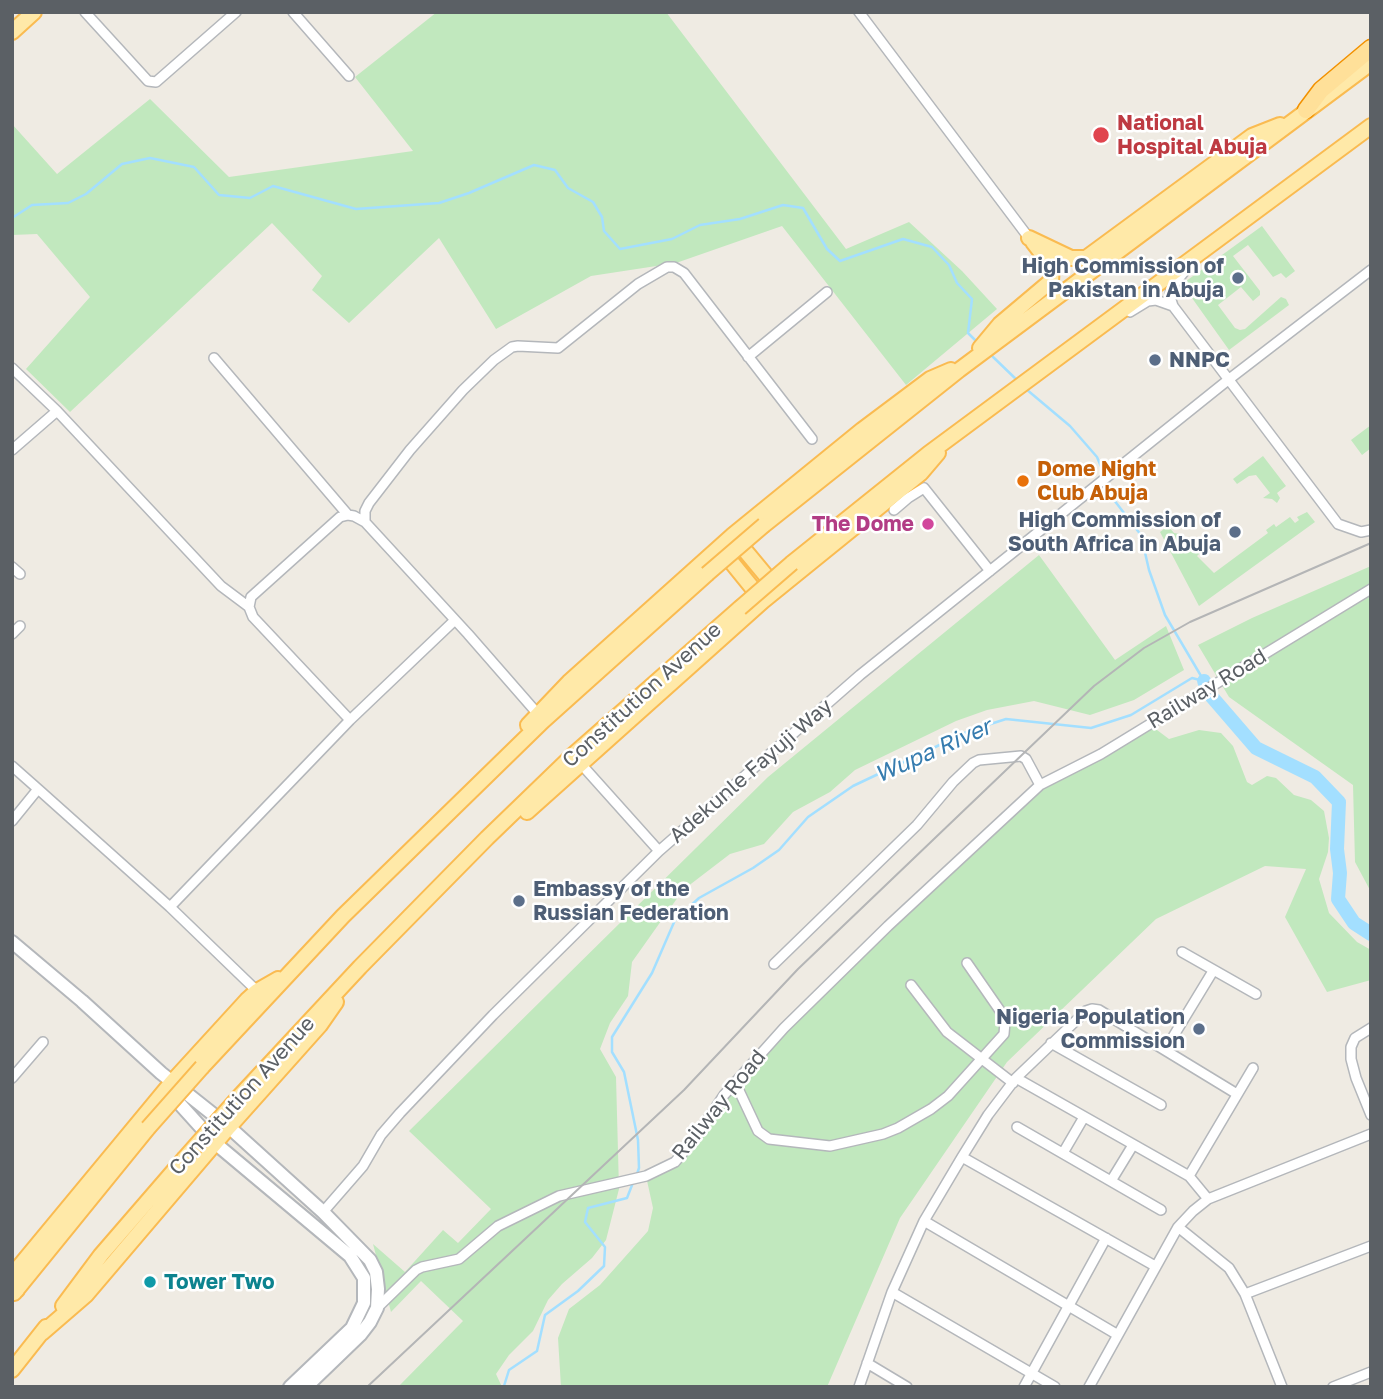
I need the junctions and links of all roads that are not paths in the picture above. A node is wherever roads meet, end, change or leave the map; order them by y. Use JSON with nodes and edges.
{"nodes":[{"id":1,"x":34,"y":12,"type":"edge"},
{"id":2,"x":85,"y":12,"type":"edge"},
{"id":3,"x":236,"y":12,"type":"edge"},
{"id":4,"x":293,"y":12,"type":"edge"},
{"id":5,"x":859,"y":12,"type":"edge"},
{"id":6,"x":12,"y":32,"type":"edge"},
{"id":7,"x":1371,"y":48,"type":"edge"},
{"id":8,"x":1371,"y":62,"type":"edge"},
{"id":9,"x":349,"y":76,"type":"dead end"},
{"id":10,"x":1306,"y":110,"type":"junction"},
{"id":11,"x":1288,"y":123,"type":"junction"},
{"id":12,"x":1371,"y":126,"type":"edge"},
{"id":13,"x":1222,"y":236,"type":"junction"},
{"id":14,"x":1029,"y":238,"type":"junction"},
{"id":15,"x":1371,"y":270,"type":"edge"},
{"id":16,"x":827,"y":292,"type":"dead end"},
{"id":17,"x":1173,"y":306,"type":"junction"},
{"id":18,"x":1032,"y":307,"type":"junction"},
{"id":19,"x":1093,"y":331,"type":"junction"},
{"id":20,"x":748,"y":357,"type":"junction"},
{"id":21,"x":214,"y":358,"type":"dead end"},
{"id":22,"x":964,"y":367,"type":"junction"},
{"id":23,"x":12,"y":368,"type":"edge"},
{"id":24,"x":1228,"y":380,"type":"junction"},
{"id":25,"x":57,"y":411,"type":"junction"},
{"id":26,"x":812,"y":439,"type":"dead end"},
{"id":27,"x":948,"y":439,"type":"junction"},
{"id":28,"x":12,"y":450,"type":"edge"},
{"id":29,"x":894,"y":510,"type":"dead end"},
{"id":30,"x":348,"y":515,"type":"junction"},
{"id":31,"x":365,"y":522,"type":"junction"},
{"id":32,"x":1371,"y":530,"type":"edge"},
{"id":33,"x":733,"y":536,"type":"junction"},
{"id":34,"x":719,"y":547,"type":"junction"},
{"id":35,"x":990,"y":571,"type":"junction"},
{"id":36,"x":777,"y":589,"type":"junction"},
{"id":37,"x":1371,"y":589,"type":"edge"},
{"id":38,"x":763,"y":601,"type":"junction"},
{"id":39,"x":249,"y":607,"type":"junction"},
{"id":40,"x":455,"y":620,"type":"junction"},
{"id":41,"x":20,"y":626,"type":"dead end"},
{"id":42,"x":12,"y":634,"type":"edge"},
{"id":43,"x":537,"y":713,"type":"junction"},
{"id":44,"x":350,"y":720,"type":"junction"},
{"id":45,"x":581,"y":764,"type":"junction"},
{"id":46,"x":12,"y":766,"type":"edge"},
{"id":47,"x":1040,"y":785,"type":"junction"},
{"id":48,"x":477,"y":786,"type":"junction"},
{"id":49,"x":38,"y":789,"type":"junction"},
{"id":50,"x":12,"y":821,"type":"edge"},
{"id":51,"x":487,"y":838,"type":"junction"},
{"id":52,"x":659,"y":851,"type":"junction"},
{"id":53,"x":170,"y":907,"type":"junction"},
{"id":54,"x":12,"y":943,"type":"edge"},
{"id":55,"x":1182,"y":952,"type":"dead end"},
{"id":56,"x":967,"y":963,"type":"dead end"},
{"id":57,"x":774,"y":964,"type":"dead end"},
{"id":58,"x":360,"y":967,"type":"junction"},
{"id":59,"x":291,"y":971,"type":"junction"},
{"id":60,"x":1213,"y":971,"type":"junction"},
{"id":61,"x":911,"y":985,"type":"dead end"},
{"id":62,"x":257,"y":991,"type":"junction"},
{"id":63,"x":1256,"y":994,"type":"dead end"},
{"id":64,"x":1371,"y":1028,"type":"edge"},
{"id":65,"x":43,"y":1042,"type":"dead end"},
{"id":66,"x":1051,"y":1043,"type":"junction"},
{"id":67,"x":1165,"y":1050,"type":"junction"},
{"id":68,"x":982,"y":1060,"type":"junction"},
{"id":69,"x":1253,"y":1068,"type":"dead end"},
{"id":70,"x":12,"y":1078,"type":"edge"},
{"id":71,"x":1014,"y":1080,"type":"junction"},
{"id":72,"x":167,"y":1081,"type":"junction"},
{"id":73,"x":736,"y":1082,"type":"junction"},
{"id":74,"x":1237,"y":1094,"type":"junction"},
{"id":75,"x":1161,"y":1105,"type":"dead end"},
{"id":76,"x":1371,"y":1115,"type":"edge"},
{"id":77,"x":1084,"y":1117,"type":"junction"},
{"id":78,"x":1017,"y":1126,"type":"dead end"},
{"id":79,"x":229,"y":1127,"type":"junction"},
{"id":80,"x":1371,"y":1134,"type":"edge"},
{"id":81,"x":215,"y":1143,"type":"junction"},
{"id":82,"x":1133,"y":1145,"type":"junction"},
{"id":83,"x":1063,"y":1153,"type":"junction"},
{"id":84,"x":962,"y":1157,"type":"junction"},
{"id":85,"x":1189,"y":1176,"type":"junction"},
{"id":86,"x":1111,"y":1181,"type":"junction"},
{"id":87,"x":1208,"y":1199,"type":"junction"},
{"id":88,"x":1161,"y":1210,"type":"dead end"},
{"id":89,"x":323,"y":1212,"type":"junction"},
{"id":90,"x":923,"y":1221,"type":"junction"},
{"id":91,"x":1178,"y":1227,"type":"junction"},
{"id":92,"x":1106,"y":1238,"type":"junction"},
{"id":93,"x":1371,"y":1245,"type":"edge"},
{"id":94,"x":1155,"y":1266,"type":"junction"},
{"id":95,"x":892,"y":1292,"type":"junction"},
{"id":96,"x":14,"y":1293,"type":"edge"},
{"id":97,"x":1245,"y":1294,"type":"junction"},
{"id":98,"x":1068,"y":1305,"type":"junction"},
{"id":99,"x":377,"y":1308,"type":"junction"},
{"id":100,"x":42,"y":1333,"type":"junction"},
{"id":101,"x":1118,"y":1335,"type":"junction"},
{"id":102,"x":867,"y":1363,"type":"junction"},
{"id":103,"x":12,"y":1370,"type":"edge"},
{"id":104,"x":1032,"y":1373,"type":"junction"},
{"id":105,"x":1371,"y":1373,"type":"edge"},
{"id":106,"x":290,"y":1387,"type":"edge"},
{"id":107,"x":306,"y":1387,"type":"edge"},
{"id":108,"x":859,"y":1387,"type":"edge"},
{"id":109,"x":907,"y":1387,"type":"edge"},
{"id":110,"x":1024,"y":1387,"type":"edge"},
{"id":111,"x":1055,"y":1387,"type":"edge"},
{"id":112,"x":1089,"y":1387,"type":"edge"},
{"id":113,"x":1282,"y":1387,"type":"edge"},
{"id":114,"x":1333,"y":1387,"type":"edge"}],
"edges":[{"from":1,"to":6,"type":"main road"},
{"from":2,"to":3,"type":"street"},
{"from":4,"to":9,"type":"street"},
{"from":5,"to":14,"type":"street"},
{"from":7,"to":10,"type":"highway"},
{"from":8,"to":10,"type":"main road"},
{"from":10,"to":11,"type":"main road"},
{"from":11,"to":14,"type":"main road"},
{"from":11,"to":18,"type":"main road"},
{"from":12,"to":13,"type":"main road","name":"Constitution Avenue"},
{"from":13,"to":17,"type":"street"},
{"from":13,"to":19,"type":"main road","name":"Constitution Avenue"},
{"from":14,"to":18,"type":"main road"},
{"from":15,"to":24,"type":"street","name":"Adekunle Fayuji Way"},
{"from":16,"to":20,"type":"street"},
{"from":17,"to":19,"type":"street"},
{"from":17,"to":24,"type":"street"},
{"from":18,"to":22,"type":"main road"},
{"from":19,"to":27,"type":"main road","name":"Constitution Avenue"},
{"from":20,"to":26,"type":"street"},
{"from":20,"to":31,"type":"street"},
{"from":21,"to":30,"type":"street"},
{"from":22,"to":33,"type":"main road"},
{"from":22,"to":48,"type":"main road","bridge":true},
{"from":23,"to":25,"type":"street"},
{"from":24,"to":32,"type":"street"},
{"from":24,"to":35,"type":"street","name":"Adekunle Fayuji Way"},
{"from":25,"to":28,"type":"street"},
{"from":25,"to":39,"type":"street"},
{"from":27,"to":36,"type":"main road"},
{"from":27,"to":51,"type":"main road","name":"Constitution Avenue","bridge":true},
{"from":29,"to":35,"type":"street"},
{"from":30,"to":31,"type":"street"},
{"from":30,"to":39,"type":"street"},
{"from":31,"to":40,"type":"street"},
{"from":33,"to":34,"type":"main road"},
{"from":33,"to":36,"type":"main road"},
{"from":34,"to":38,"type":"main road"},
{"from":34,"to":43,"type":"main road"},
{"from":35,"to":52,"type":"street","name":"Adekunle Fayuji Way"},
{"from":36,"to":38,"type":"main road"},
{"from":37,"to":47,"type":"street","name":"Railway Road"},
{"from":38,"to":45,"type":"main road"},
{"from":39,"to":44,"type":"street"},
{"from":40,"to":43,"type":"street"},
{"from":40,"to":44,"type":"street"},
{"from":41,"to":42,"type":"street"},
{"from":43,"to":48,"type":"main road"},
{"from":44,"to":53,"type":"street"},
{"from":45,"to":51,"type":"main road"},
{"from":45,"to":52,"type":"street"},
{"from":46,"to":49,"type":"street"},
{"from":47,"to":57,"type":"street"},
{"from":47,"to":73,"type":"street","name":"Railway Road"},
{"from":48,"to":59,"type":"main road"},
{"from":49,"to":50,"type":"street"},
{"from":49,"to":53,"type":"street"},
{"from":51,"to":58,"type":"main road","name":"Constitution Avenue"},
{"from":52,"to":89,"type":"street","name":"Adekunle Fayuji Way"},
{"from":53,"to":62,"type":"street"},
{"from":54,"to":72,"type":"street"},
{"from":55,"to":60,"type":"street"},
{"from":56,"to":68,"type":"street"},
{"from":58,"to":79,"type":"main road"},
{"from":58,"to":100,"type":"main road","name":"Constitution Avenue","bridge":true},
{"from":59,"to":62,"type":"main road"},
{"from":59,"to":96,"type":"main road","bridge":true},
{"from":60,"to":63,"type":"street"},
{"from":60,"to":67,"type":"street"},
{"from":61,"to":68,"type":"street"},
{"from":62,"to":72,"type":"main road"},
{"from":64,"to":76,"type":"street"},
{"from":65,"to":70,"type":"street"},
{"from":66,"to":67,"type":"street"},
{"from":66,"to":71,"type":"street"},
{"from":66,"to":75,"type":"street"},
{"from":67,"to":74,"type":"street"},
{"from":68,"to":71,"type":"street"},
{"from":68,"to":73,"type":"street"},
{"from":69,"to":74,"type":"street"},
{"from":71,"to":77,"type":"street"},
{"from":71,"to":84,"type":"street"},
{"from":72,"to":79,"type":"street"},
{"from":72,"to":81,"type":"street"},
{"from":72,"to":96,"type":"main road"},
{"from":73,"to":99,"type":"street","name":"Railway Road"},
{"from":74,"to":85,"type":"street"},
{"from":77,"to":82,"type":"street"},
{"from":77,"to":83,"type":"street"},
{"from":78,"to":83,"type":"street"},
{"from":79,"to":81,"type":"main road"},
{"from":79,"to":89,"type":"street"},
{"from":80,"to":87,"type":"street"},
{"from":81,"to":100,"type":"main road"},
{"from":81,"to":106,"type":"street"},
{"from":82,"to":85,"type":"street"},
{"from":82,"to":86,"type":"street"},
{"from":83,"to":86,"type":"street"},
{"from":84,"to":90,"type":"street"},
{"from":84,"to":92,"type":"street"},
{"from":85,"to":87,"type":"street"},
{"from":86,"to":88,"type":"street"},
{"from":87,"to":91,"type":"street"},
{"from":89,"to":99,"type":"street"},
{"from":90,"to":95,"type":"street"},
{"from":90,"to":98,"type":"street"},
{"from":91,"to":94,"type":"street"},
{"from":91,"to":97,"type":"street"},
{"from":92,"to":94,"type":"street"},
{"from":92,"to":98,"type":"street"},
{"from":93,"to":97,"type":"street"},
{"from":94,"to":101,"type":"street"},
{"from":95,"to":102,"type":"street"},
{"from":95,"to":104,"type":"street"},
{"from":97,"to":113,"type":"street"},
{"from":98,"to":101,"type":"street"},
{"from":98,"to":104,"type":"street"},
{"from":99,"to":107,"type":"street"},
{"from":100,"to":103,"type":"main road","name":"Constitution Avenue"},
{"from":101,"to":112,"type":"street"},
{"from":102,"to":108,"type":"street"},
{"from":102,"to":109,"type":"street"},
{"from":104,"to":110,"type":"street"},
{"from":104,"to":111,"type":"street"},
{"from":105,"to":114,"type":"street"}]}
